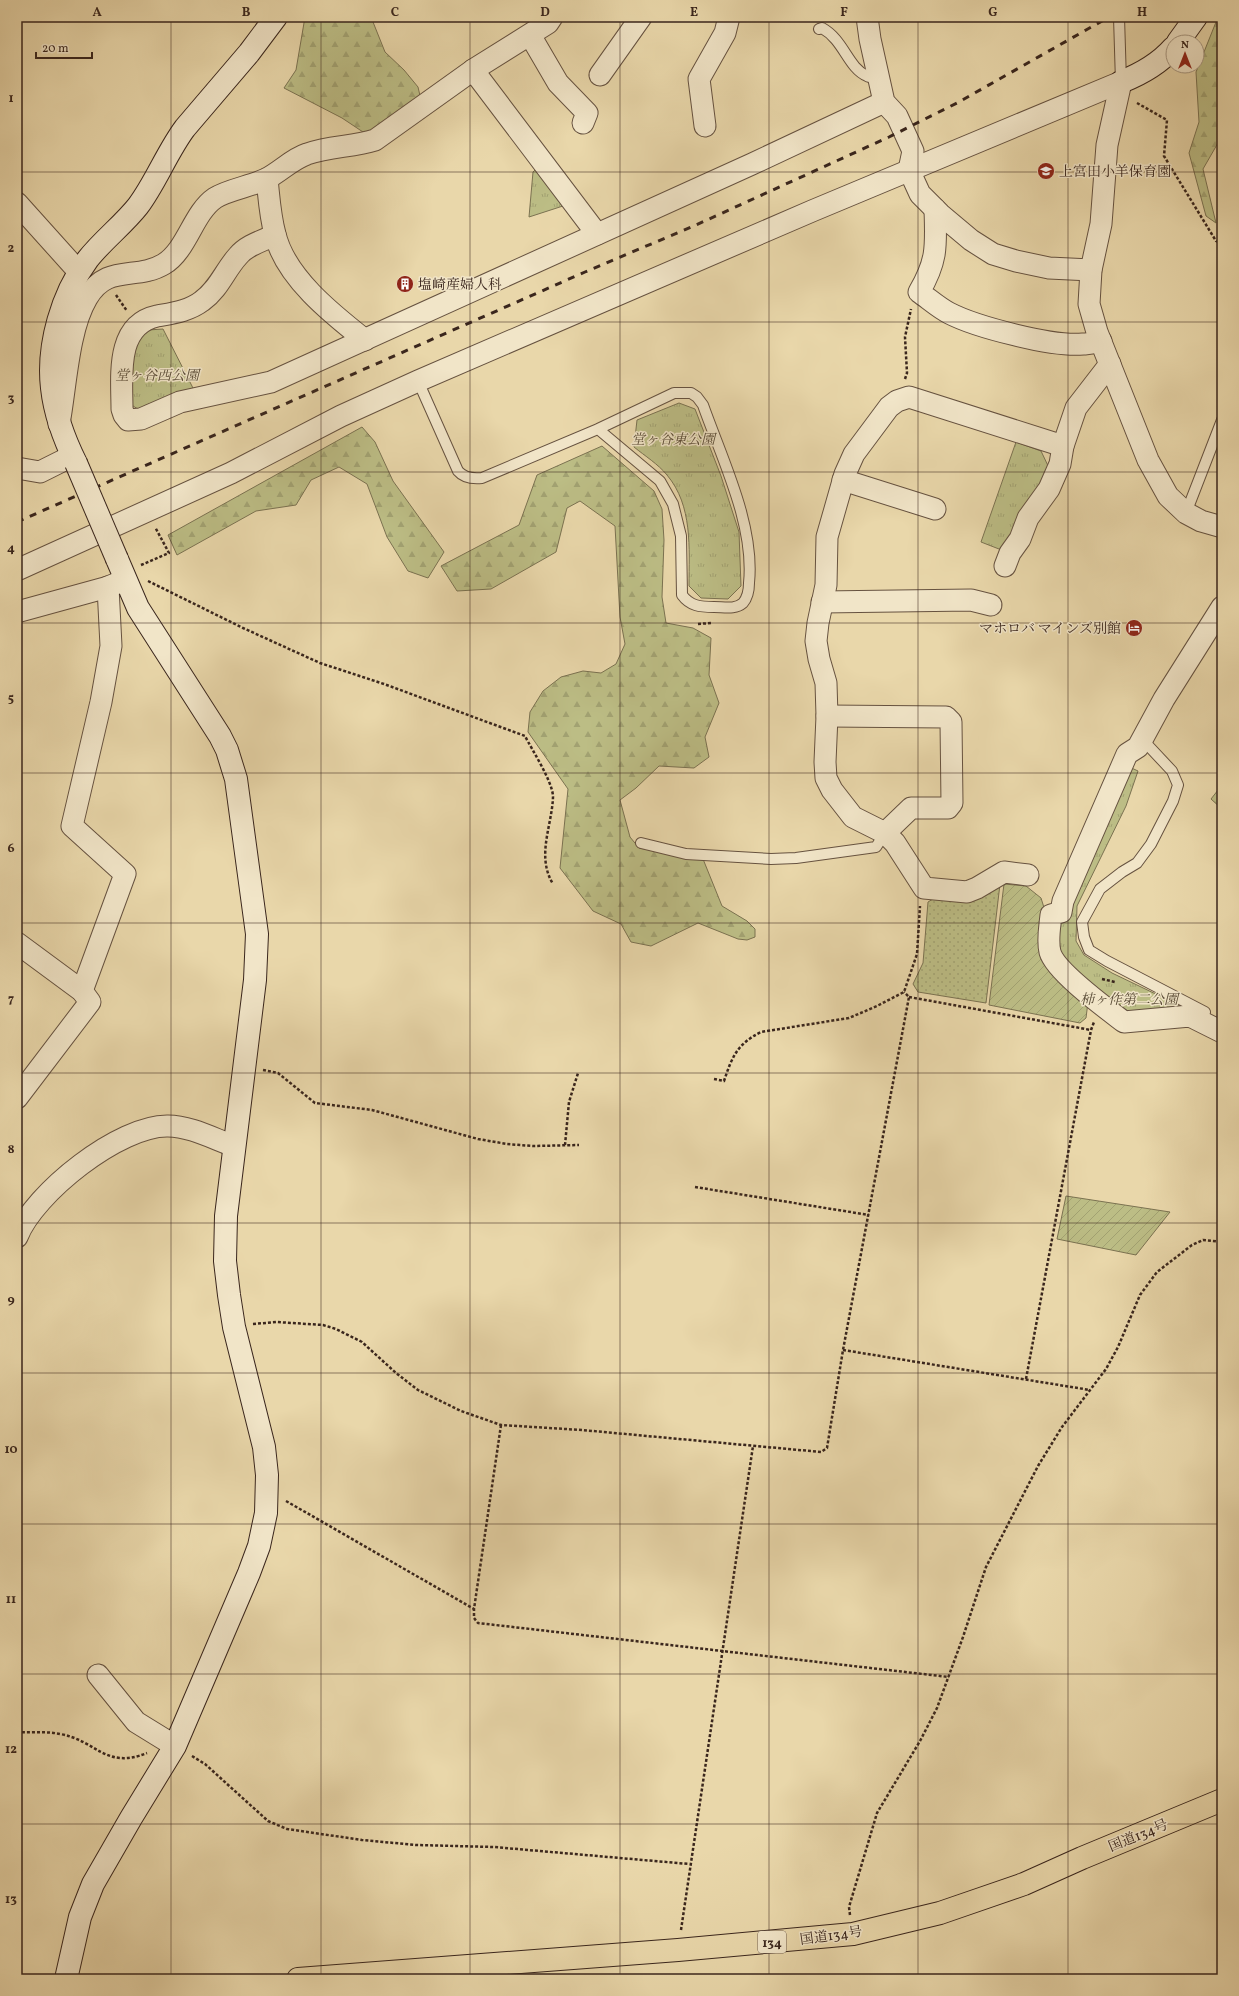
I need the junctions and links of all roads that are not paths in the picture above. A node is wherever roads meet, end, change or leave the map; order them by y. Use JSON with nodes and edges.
{"nodes":[{"id":1,"x":276,"y":17,"type":"edge"},
{"id":2,"x":552,"y":17,"type":"edge"},
{"id":3,"x":641,"y":17,"type":"edge"},
{"id":4,"x":729,"y":17,"type":"edge"},
{"id":5,"x":867,"y":17,"type":"edge"},
{"id":6,"x":1119,"y":17,"type":"edge"},
{"id":7,"x":1196,"y":17,"type":"edge"},
{"id":8,"x":819,"y":29,"type":"dead end"},
{"id":9,"x":1184,"y":34,"type":"edge"},
{"id":10,"x":530,"y":35,"type":"junction"},
{"id":11,"x":1165,"y":56,"type":"edge"},
{"id":12,"x":473,"y":70,"type":"junction"},
{"id":13,"x":600,"y":75,"type":"dead end"},
{"id":14,"x":879,"y":78,"type":"junction"},
{"id":15,"x":1121,"y":82,"type":"junction"},
{"id":16,"x":884,"y":102,"type":"junction"},
{"id":17,"x":584,"y":123,"type":"dead end"},
{"id":18,"x":706,"y":126,"type":"dead end"},
{"id":19,"x":909,"y":170,"type":"junction"},
{"id":20,"x":267,"y":179,"type":"junction"},
{"id":21,"x":17,"y":203,"type":"edge"},
{"id":22,"x":934,"y":209,"type":"junction"},
{"id":23,"x":597,"y":234,"type":"junction"},
{"id":24,"x":275,"y":235,"type":"junction"},
{"id":25,"x":1091,"y":270,"type":"junction"},
{"id":26,"x":79,"y":272,"type":"junction"},
{"id":27,"x":365,"y":340,"type":"junction"},
{"id":28,"x":1101,"y":341,"type":"junction"},
{"id":29,"x":1110,"y":364,"type":"junction"},
{"id":30,"x":418,"y":381,"type":"junction"},
{"id":31,"x":1222,"y":420,"type":"edge"},
{"id":32,"x":59,"y":424,"type":"junction"},
{"id":33,"x":598,"y":429,"type":"junction"},
{"id":34,"x":1063,"y":446,"type":"junction"},
{"id":35,"x":74,"y":460,"type":"junction"},
{"id":36,"x":17,"y":468,"type":"edge"},
{"id":37,"x":843,"y":480,"type":"junction"},
{"id":38,"x":935,"y":509,"type":"dead end"},
{"id":39,"x":1186,"y":513,"type":"junction"},
{"id":40,"x":1222,"y":527,"type":"edge"},
{"id":41,"x":1005,"y":566,"type":"dead end"},
{"id":42,"x":17,"y":570,"type":"edge"},
{"id":43,"x":118,"y":575,"type":"junction"},
{"id":44,"x":822,"y":602,"type":"junction"},
{"id":45,"x":991,"y":605,"type":"dead end"},
{"id":46,"x":1222,"y":607,"type":"edge"},
{"id":47,"x":17,"y":612,"type":"edge"},
{"id":48,"x":828,"y":716,"type":"junction"},
{"id":49,"x":1142,"y":740,"type":"junction"},
{"id":50,"x":884,"y":833,"type":"junction"},
{"id":51,"x":641,"y":843,"type":"dead end"},
{"id":52,"x":1028,"y":875,"type":"dead end"},
{"id":53,"x":17,"y":943,"type":"edge"},
{"id":54,"x":82,"y":991,"type":"junction"},
{"id":55,"x":1222,"y":1023,"type":"edge"},
{"id":56,"x":1222,"y":1032,"type":"edge"},
{"id":57,"x":20,"y":1086,"type":"edge"},
{"id":58,"x":234,"y":1146,"type":"junction"},
{"id":59,"x":17,"y":1237,"type":"edge"},
{"id":60,"x":98,"y":1675,"type":"dead end"},
{"id":61,"x":175,"y":1746,"type":"junction"},
{"id":62,"x":1222,"y":1800,"type":"edge"},
{"id":63,"x":66,"y":1979,"type":"edge"},
{"id":64,"x":298,"y":1979,"type":"edge"}],
"edges":[{"from":1,"to":26,"type":"street"},
{"from":2,"to":10,"type":"street"},
{"from":3,"to":13,"type":"street"},
{"from":4,"to":18,"type":"street"},
{"from":5,"to":14,"type":"street"},
{"from":6,"to":15,"type":"lane"},
{"from":7,"to":9,"type":"street"},
{"from":8,"to":14,"type":"lane"},
{"from":10,"to":12,"type":"street"},
{"from":10,"to":17,"type":"street"},
{"from":11,"to":15,"type":"street"},
{"from":12,"to":20,"type":"street"},
{"from":12,"to":23,"type":"street"},
{"from":14,"to":16,"type":"street"},
{"from":15,"to":19,"type":"street"},
{"from":15,"to":25,"type":"street"},
{"from":16,"to":19,"type":"street"},
{"from":16,"to":23,"type":"street"},
{"from":19,"to":22,"type":"street"},
{"from":19,"to":30,"type":"street"},
{"from":20,"to":24,"type":"street"},
{"from":20,"to":32,"type":"street"},
{"from":21,"to":26,"type":"street"},
{"from":22,"to":25,"type":"street"},
{"from":22,"to":28,"type":"street"},
{"from":23,"to":27,"type":"street"},
{"from":24,"to":27,"type":"street"},
{"from":24,"to":27,"type":"street"},
{"from":25,"to":28,"type":"street"},
{"from":26,"to":32,"type":"street"},
{"from":28,"to":29,"type":"street"},
{"from":29,"to":34,"type":"street"},
{"from":29,"to":39,"type":"street"},
{"from":30,"to":33,"type":"lane"},
{"from":30,"to":42,"type":"street"},
{"from":31,"to":39,"type":"lane"},
{"from":32,"to":35,"type":"street"},
{"from":33,"to":33,"type":"lane"},
{"from":34,"to":37,"type":"street"},
{"from":34,"to":41,"type":"street"},
{"from":35,"to":36,"type":"street"},
{"from":35,"to":43,"type":"street","bridge":true},
{"from":37,"to":38,"type":"street"},
{"from":37,"to":44,"type":"street"},
{"from":39,"to":40,"type":"street"},
{"from":43,"to":47,"type":"street"},
{"from":43,"to":54,"type":"street"},
{"from":43,"to":58,"type":"street"},
{"from":44,"to":45,"type":"street"},
{"from":44,"to":48,"type":"street"},
{"from":46,"to":49,"type":"street"},
{"from":48,"to":50,"type":"street"},
{"from":48,"to":50,"type":"street"},
{"from":49,"to":55,"type":"lane"},
{"from":49,"to":56,"type":"street"},
{"from":50,"to":51,"type":"lane"},
{"from":50,"to":52,"type":"street"},
{"from":53,"to":54,"type":"street"},
{"from":54,"to":57,"type":"street"},
{"from":58,"to":59,"type":"street"},
{"from":58,"to":61,"type":"street"},
{"from":60,"to":61,"type":"street"},
{"from":61,"to":63,"type":"street"},
{"from":62,"to":64,"type":"highway","name":"国道134号","number":"134"}]}
